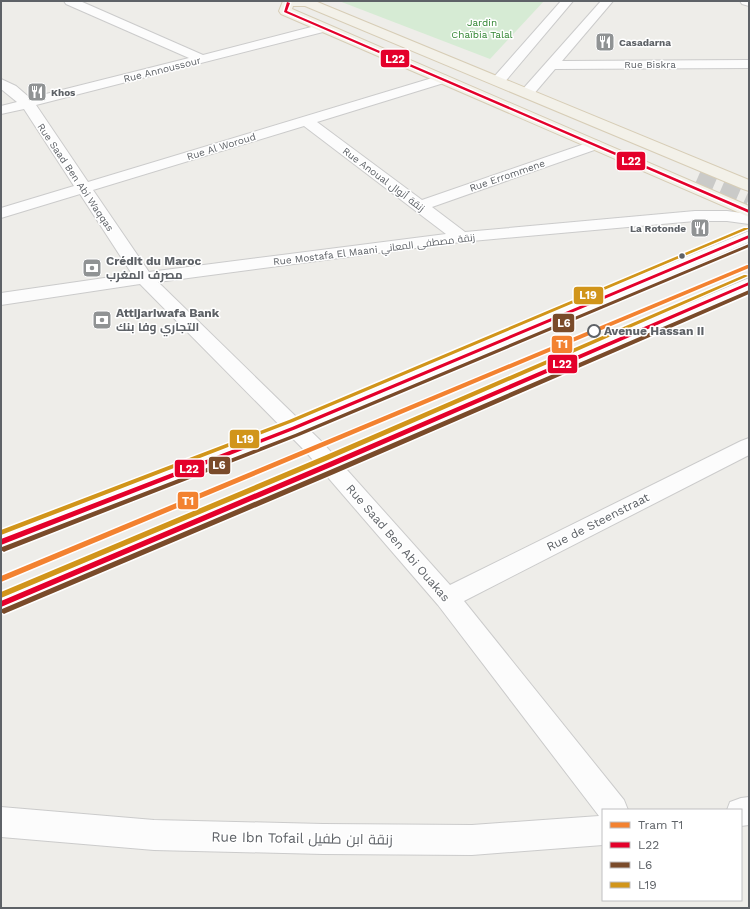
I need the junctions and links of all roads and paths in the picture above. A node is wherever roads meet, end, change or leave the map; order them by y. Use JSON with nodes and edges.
{"nodes":[{"id":1,"x":70,"y":1,"type":"edge"},
{"id":2,"x":567,"y":1,"type":"edge"},
{"id":3,"x":607,"y":1,"type":"edge"},
{"id":4,"x":746,"y":1,"type":"edge"},
{"id":5,"x":286,"y":2,"type":"edge"},
{"id":6,"x":749,"y":2,"type":"edge"},
{"id":7,"x":323,"y":28,"type":"junction"},
{"id":8,"x":202,"y":59,"type":"junction"},
{"id":9,"x":749,"y":64,"type":"edge"},
{"id":10,"x":551,"y":65,"type":"junction"},
{"id":11,"x":442,"y":79,"type":"junction"},
{"id":12,"x":498,"y":81,"type":"junction"},
{"id":13,"x":1,"y":83,"type":"edge"},
{"id":14,"x":527,"y":93,"type":"junction"},
{"id":15,"x":27,"y":103,"type":"junction"},
{"id":16,"x":1,"y":110,"type":"edge"},
{"id":17,"x":306,"y":120,"type":"junction"},
{"id":18,"x":595,"y":145,"type":"junction"},
{"id":19,"x":698,"y":177,"type":"tunnel mouth"},
{"id":20,"x":749,"y":186,"type":"edge"},
{"id":21,"x":83,"y":188,"type":"junction"},
{"id":22,"x":420,"y":206,"type":"junction"},
{"id":23,"x":749,"y":212,"type":"edge"},
{"id":24,"x":1,"y":213,"type":"edge"},
{"id":25,"x":749,"y":220,"type":"edge"},
{"id":26,"x":749,"y":236,"type":"edge"},
{"id":27,"x":461,"y":238,"type":"junction"},
{"id":28,"x":144,"y":278,"type":"junction"},
{"id":29,"x":749,"y":283,"type":"edge"},
{"id":30,"x":1,"y":299,"type":"edge"},
{"id":31,"x":294,"y":428,"type":"junction"},
{"id":32,"x":749,"y":446,"type":"edge"},
{"id":33,"x":330,"y":465,"type":"junction"},
{"id":34,"x":1,"y":542,"type":"edge"},
{"id":35,"x":447,"y":598,"type":"junction"},
{"id":36,"x":1,"y":604,"type":"edge"},
{"id":37,"x":612,"y":809,"type":"edge"},
{"id":38,"x":1,"y":822,"type":"edge"},
{"id":39,"x":602,"y":830,"type":"edge"}],
"edges":[{"from":1,"to":8,"type":"street"},
{"from":2,"to":12,"type":"street"},
{"from":3,"to":10,"type":"street"},
{"from":4,"to":6,"type":"street"},
{"from":5,"to":7,"type":"main road"},
{"from":5,"to":12,"type":"main road"},
{"from":5,"to":19,"type":"main road"},
{"from":7,"to":8,"type":"street","name":"Rue Annoussour"},
{"from":7,"to":11,"type":"main road"},
{"from":8,"to":15,"type":"street","name":"Rue Annoussour"},
{"from":9,"to":10,"type":"street","name":"Rue Biskra"},
{"from":10,"to":14,"type":"street"},
{"from":11,"to":17,"type":"street","name":"Rue Al Woroud"},
{"from":11,"to":18,"type":"main road"},
{"from":12,"to":14,"type":"main road"},
{"from":13,"to":15,"type":"street","name":"Rue Saad Ben Abi Waqqas"},
{"from":14,"to":20,"type":"main road"},
{"from":15,"to":16,"type":"street","name":"Rue Annoussour"},
{"from":15,"to":21,"type":"street","name":"Rue Saad Ben Abi Waqqas"},
{"from":17,"to":21,"type":"street","name":"Rue Al Woroud"},
{"from":17,"to":22,"type":"street","name":"Rue Anoual زنقة أنوال"},
{"from":18,"to":22,"type":"street","name":"Rue Errommene"},
{"from":18,"to":23,"type":"main road"},
{"from":21,"to":24,"type":"street","name":"Rue Al Woroud"},
{"from":21,"to":28,"type":"street","name":"Rue Saad Ben Abi Waqqas"},
{"from":22,"to":27,"type":"street","name":"Rue Anoual زنقة أنوال"},
{"from":25,"to":27,"type":"street","name":"Rue Mostafa El Maani زنقة مصطفى المعاني"},
{"from":26,"to":31,"type":"street"},
{"from":27,"to":28,"type":"street","name":"Rue Mostafa El Maani زنقة مصطفى المعاني"},
{"from":28,"to":30,"type":"street","name":"Rue Mostafa El Maani زنقة مصطفى المعاني"},
{"from":28,"to":31,"type":"street","name":"Rue Saad Ben Abi Ouakas"},
{"from":29,"to":33,"type":"street"},
{"from":31,"to":33,"type":"street","name":"Rue Saad Ben Abi Ouakas"},
{"from":31,"to":34,"type":"street"},
{"from":32,"to":35,"type":"street","name":"Rue de Steenstraat"},
{"from":33,"to":35,"type":"street","name":"Rue Saad Ben Abi Ouakas"},
{"from":33,"to":36,"type":"street"},
{"from":35,"to":37,"type":"street","name":"Rue Saad Ben Abi Ouakas"},
{"from":38,"to":39,"type":"street","name":"Rue Ibn Tofail زنقة ابن طفيل"}]}
